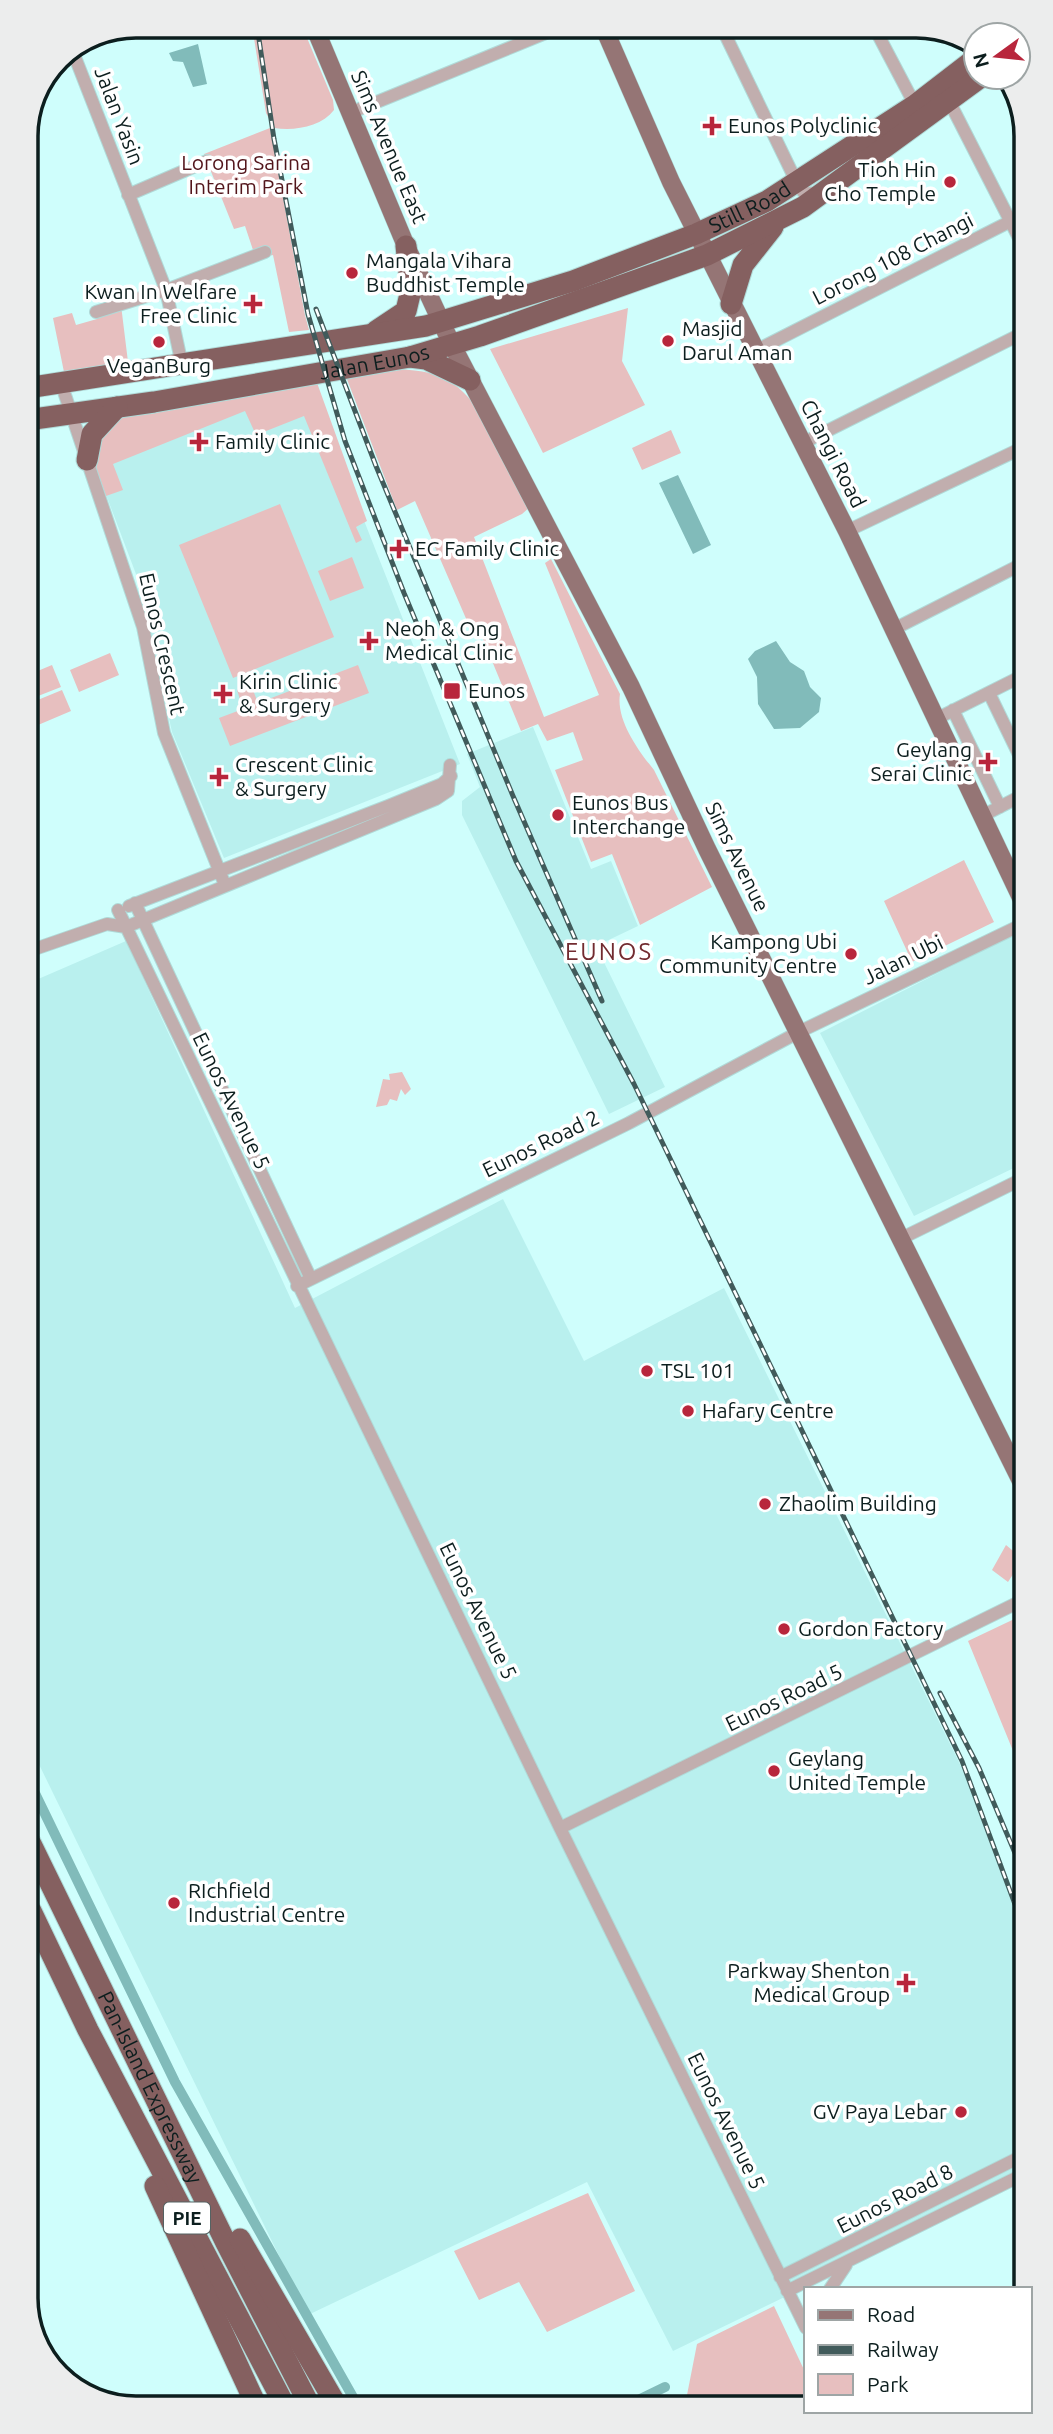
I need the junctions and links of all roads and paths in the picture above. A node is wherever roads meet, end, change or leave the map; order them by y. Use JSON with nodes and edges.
{"nodes":[{"id":1,"x":319,"y":39,"type":"edge"},
{"id":2,"x":531,"y":39,"type":"edge"},
{"id":3,"x":609,"y":39,"type":"edge"},
{"id":4,"x":727,"y":39,"type":"edge"},
{"id":5,"x":881,"y":39,"type":"edge"},
{"id":6,"x":76,"y":60,"type":"edge"},
{"id":7,"x":962,"y":69,"type":"edge"},
{"id":8,"x":962,"y":91,"type":"edge"},
{"id":9,"x":949,"y":101,"type":"junction"},
{"id":10,"x":915,"y":105,"type":"junction"},
{"id":11,"x":350,"y":113,"type":"junction"},
{"id":12,"x":207,"y":161,"type":"dead end"},
{"id":13,"x":820,"y":167,"type":"junction"},
{"id":14,"x":797,"y":183,"type":"junction"},
{"id":15,"x":828,"y":189,"type":"junction"},
{"id":16,"x":128,"y":195,"type":"junction"},
{"id":17,"x":1011,"y":221,"type":"junction"},
{"id":18,"x":776,"y":222,"type":"junction"},
{"id":19,"x":1014,"y":227,"type":"edge"},
{"id":20,"x":696,"y":234,"type":"junction"},
{"id":21,"x":405,"y":246,"type":"junction"},
{"id":22,"x":265,"y":252,"type":"dead end"},
{"id":23,"x":707,"y":256,"type":"junction"},
{"id":24,"x":166,"y":290,"type":"junction"},
{"id":25,"x":731,"y":304,"type":"junction"},
{"id":26,"x":96,"y":312,"type":"dead end"},
{"id":27,"x":443,"y":322,"type":"junction"},
{"id":28,"x":365,"y":337,"type":"junction"},
{"id":29,"x":1014,"y":337,"type":"edge"},
{"id":30,"x":452,"y":345,"type":"junction"},
{"id":31,"x":755,"y":351,"type":"junction"},
{"id":32,"x":410,"y":357,"type":"junction"},
{"id":33,"x":183,"y":365,"type":"junction"},
{"id":34,"x":470,"y":380,"type":"junction"},
{"id":35,"x":61,"y":383,"type":"junction"},
{"id":36,"x":39,"y":384,"type":"edge"},
{"id":37,"x":117,"y":407,"type":"junction"},
{"id":38,"x":70,"y":414,"type":"junction"},
{"id":39,"x":39,"y":418,"type":"edge"},
{"id":40,"x":802,"y":443,"type":"junction"},
{"id":41,"x":1014,"y":452,"type":"edge"},
{"id":42,"x":87,"y":460,"type":"junction"},
{"id":43,"x":847,"y":531,"type":"junction"},
{"id":44,"x":1014,"y":568,"type":"edge"},
{"id":45,"x":894,"y":629,"type":"junction"},
{"id":46,"x":1014,"y":680,"type":"edge"},
{"id":47,"x":989,"y":693,"type":"junction"},
{"id":48,"x":953,"y":710,"type":"junction"},
{"id":49,"x":936,"y":719,"type":"junction"},
{"id":50,"x":1014,"y":744,"type":"edge"},
{"id":51,"x":1014,"y":800,"type":"edge"},
{"id":52,"x":1000,"y":807,"type":"junction"},
{"id":53,"x":982,"y":816,"type":"junction"},
{"id":54,"x":220,"y":872,"type":"junction"},
{"id":55,"x":1014,"y":883,"type":"edge"},
{"id":56,"x":225,"y":885,"type":"junction"},
{"id":57,"x":135,"y":903,"type":"junction"},
{"id":58,"x":118,"y":910,"type":"junction"},
{"id":59,"x":142,"y":920,"type":"junction"},
{"id":60,"x":107,"y":924,"type":"junction"},
{"id":61,"x":126,"y":926,"type":"junction"},
{"id":62,"x":1014,"y":928,"type":"edge"},
{"id":63,"x":39,"y":948,"type":"edge"},
{"id":64,"x":799,"y":1032,"type":"junction"},
{"id":65,"x":1014,"y":1183,"type":"edge"},
{"id":66,"x":902,"y":1238,"type":"junction"},
{"id":67,"x":311,"y":1279,"type":"junction"},
{"id":68,"x":297,"y":1286,"type":"junction"},
{"id":69,"x":1014,"y":1467,"type":"edge"},
{"id":70,"x":1014,"y":1604,"type":"edge"},
{"id":71,"x":560,"y":1828,"type":"junction"},
{"id":72,"x":38,"y":1859,"type":"edge"},
{"id":73,"x":38,"y":1926,"type":"edge"},
{"id":74,"x":88,"y":2030,"type":"junction"},
{"id":75,"x":1014,"y":2160,"type":"edge"},
{"id":76,"x":190,"y":2167,"type":"junction"},
{"id":77,"x":1014,"y":2179,"type":"edge"},
{"id":78,"x":848,"y":2262,"type":"junction"},
{"id":79,"x":797,"y":2270,"type":"junction"},
{"id":80,"x":780,"y":2277,"type":"junction"},
{"id":81,"x":807,"y":2286,"type":"edge"},
{"id":82,"x":831,"y":2287,"type":"edge"},
{"id":83,"x":788,"y":2291,"type":"junction"},
{"id":84,"x":804,"y":2324,"type":"edge"},
{"id":85,"x":252,"y":2395,"type":"edge"},
{"id":86,"x":279,"y":2395,"type":"edge"},
{"id":87,"x":305,"y":2395,"type":"edge"},
{"id":88,"x":331,"y":2395,"type":"edge"}],
"edges":[{"from":1,"to":11,"type":"main road","name":"Sims Avenue East"},
{"from":2,"to":11,"type":"street"},
{"from":3,"to":20,"type":"main road","name":"Changi Road"},
{"from":4,"to":14,"type":"street"},
{"from":5,"to":10,"type":"street"},
{"from":6,"to":16,"type":"street","name":"Jalan Yasin"},
{"from":7,"to":10,"type":"highway","name":"Still Road"},
{"from":8,"to":9,"type":"highway","name":"Still Road"},
{"from":9,"to":15,"type":"highway","name":"Still Road"},
{"from":9,"to":17,"type":"street"},
{"from":10,"to":13,"type":"highway","name":"Still Road"},
{"from":11,"to":21,"type":"main road","name":"Sims Avenue East"},
{"from":12,"to":16,"type":"street","name":"Jalan Yasin"},
{"from":13,"to":14,"type":"highway","name":"Still Road"},
{"from":13,"to":15,"type":"highway"},
{"from":14,"to":15,"type":"street"},
{"from":14,"to":20,"type":"highway","name":"Still Road"},
{"from":15,"to":18,"type":"highway","name":"Still Road"},
{"from":16,"to":24,"type":"street","name":"Jalan Yasin"},
{"from":17,"to":19,"type":"street"},
{"from":17,"to":31,"type":"street","name":"Lorong 108 Changi"},
{"from":18,"to":23,"type":"highway","name":"Still Road"},
{"from":18,"to":25,"type":"highway"},
{"from":20,"to":23,"type":"main road","name":"Changi Road"},
{"from":20,"to":27,"type":"highway","name":"Jalan Eunos"},
{"from":21,"to":27,"type":"main road","name":"Sims Avenue East"},
{"from":21,"to":28,"type":"highway"},
{"from":22,"to":24,"type":"street"},
{"from":23,"to":25,"type":"main road","name":"Changi Road"},
{"from":23,"to":30,"type":"highway","name":"Jalan Eunos"},
{"from":24,"to":26,"type":"street"},
{"from":24,"to":33,"type":"street","name":"Jalan Yasin"},
{"from":25,"to":31,"type":"main road","name":"Changi Road"},
{"from":27,"to":28,"type":"highway","name":"Jalan Eunos"},
{"from":27,"to":30,"type":"main road","name":"Sims Avenue"},
{"from":28,"to":33,"type":"highway","name":"Jalan Eunos"},
{"from":29,"to":40,"type":"street"},
{"from":30,"to":32,"type":"highway","name":"Jalan Eunos"},
{"from":30,"to":34,"type":"main road","name":"Sims Avenue"},
{"from":31,"to":40,"type":"main road","name":"Changi Road"},
{"from":32,"to":34,"type":"highway"},
{"from":32,"to":37,"type":"highway","name":"Jalan Eunos"},
{"from":33,"to":35,"type":"highway","name":"Jalan Eunos"},
{"from":34,"to":64,"type":"main road","name":"Sims Avenue"},
{"from":35,"to":36,"type":"highway","name":"Jalan Eunos"},
{"from":35,"to":38,"type":"street","name":"Eunos Crescent"},
{"from":37,"to":38,"type":"highway","name":"Jalan Eunos"},
{"from":37,"to":42,"type":"highway"},
{"from":38,"to":39,"type":"highway","name":"Jalan Eunos"},
{"from":38,"to":42,"type":"street","name":"Eunos Crescent"},
{"from":40,"to":43,"type":"main road","name":"Changi Road"},
{"from":41,"to":43,"type":"street"},
{"from":42,"to":54,"type":"street","name":"Eunos Crescent"},
{"from":43,"to":45,"type":"main road","name":"Changi Road"},
{"from":44,"to":45,"type":"street"},
{"from":45,"to":49,"type":"main road","name":"Changi Road"},
{"from":46,"to":47,"type":"street"},
{"from":47,"to":48,"type":"street"},
{"from":47,"to":50,"type":"street"},
{"from":48,"to":49,"type":"street"},
{"from":48,"to":52,"type":"street"},
{"from":49,"to":53,"type":"main road","name":"Changi Road"},
{"from":51,"to":52,"type":"street"},
{"from":52,"to":53,"type":"street"},
{"from":53,"to":55,"type":"main road","name":"Changi Road"},
{"from":54,"to":56,"type":"street","name":"Eunos Crescent"},
{"from":54,"to":56,"type":"street"},
{"from":54,"to":57,"type":"street"},
{"from":56,"to":59,"type":"street"},
{"from":57,"to":58,"type":"street"},
{"from":57,"to":59,"type":"street","name":"Eunos Avenue 5"},
{"from":58,"to":60,"type":"street"},
{"from":58,"to":61,"type":"street","name":"Eunos Avenue 5"},
{"from":59,"to":61,"type":"street"},
{"from":59,"to":67,"type":"street","name":"Eunos Avenue 5"},
{"from":60,"to":61,"type":"street"},
{"from":60,"to":63,"type":"street"},
{"from":61,"to":68,"type":"street","name":"Eunos Avenue 5"},
{"from":62,"to":64,"type":"street","name":"Jalan Ubi"},
{"from":64,"to":66,"type":"main road","name":"Sims Avenue"},
{"from":64,"to":67,"type":"street","name":"Eunos Road 2"},
{"from":65,"to":66,"type":"street"},
{"from":66,"to":69,"type":"main road","name":"Sims Avenue"},
{"from":67,"to":68,"type":"street","name":"Eunos Road 2"},
{"from":68,"to":71,"type":"street","name":"Eunos Avenue 5"},
{"from":70,"to":71,"type":"street","name":"Eunos Road 5"},
{"from":71,"to":80,"type":"street","name":"Eunos Avenue 5"},
{"from":72,"to":76,"type":"highway","name":"Pan-Island Expressway","number":"PIE"},
{"from":73,"to":74,"type":"highway","name":"Pan-Island Expressway","number":"PIE"},
{"from":74,"to":85,"type":"highway"},
{"from":74,"to":86,"type":"highway","name":"Pan-Island Expressway","number":"PIE"},
{"from":75,"to":79,"type":"street","name":"Eunos Road 8"},
{"from":76,"to":87,"type":"highway","name":"Pan-Island Expressway","number":"PIE"},
{"from":76,"to":88,"type":"highway"},
{"from":77,"to":78,"type":"street","name":"Eunos Road 8"},
{"from":78,"to":81,"type":"street","name":"Eunos Road 8"},
{"from":78,"to":82,"type":"street"},
{"from":79,"to":80,"type":"street","name":"Eunos Road 8"},
{"from":79,"to":81,"type":"street"},
{"from":80,"to":83,"type":"street","name":"Eunos Avenue 5"},
{"from":81,"to":83,"type":"street","name":"Eunos Road 8"},
{"from":83,"to":84,"type":"street","name":"Eunos Avenue 5"}]}
